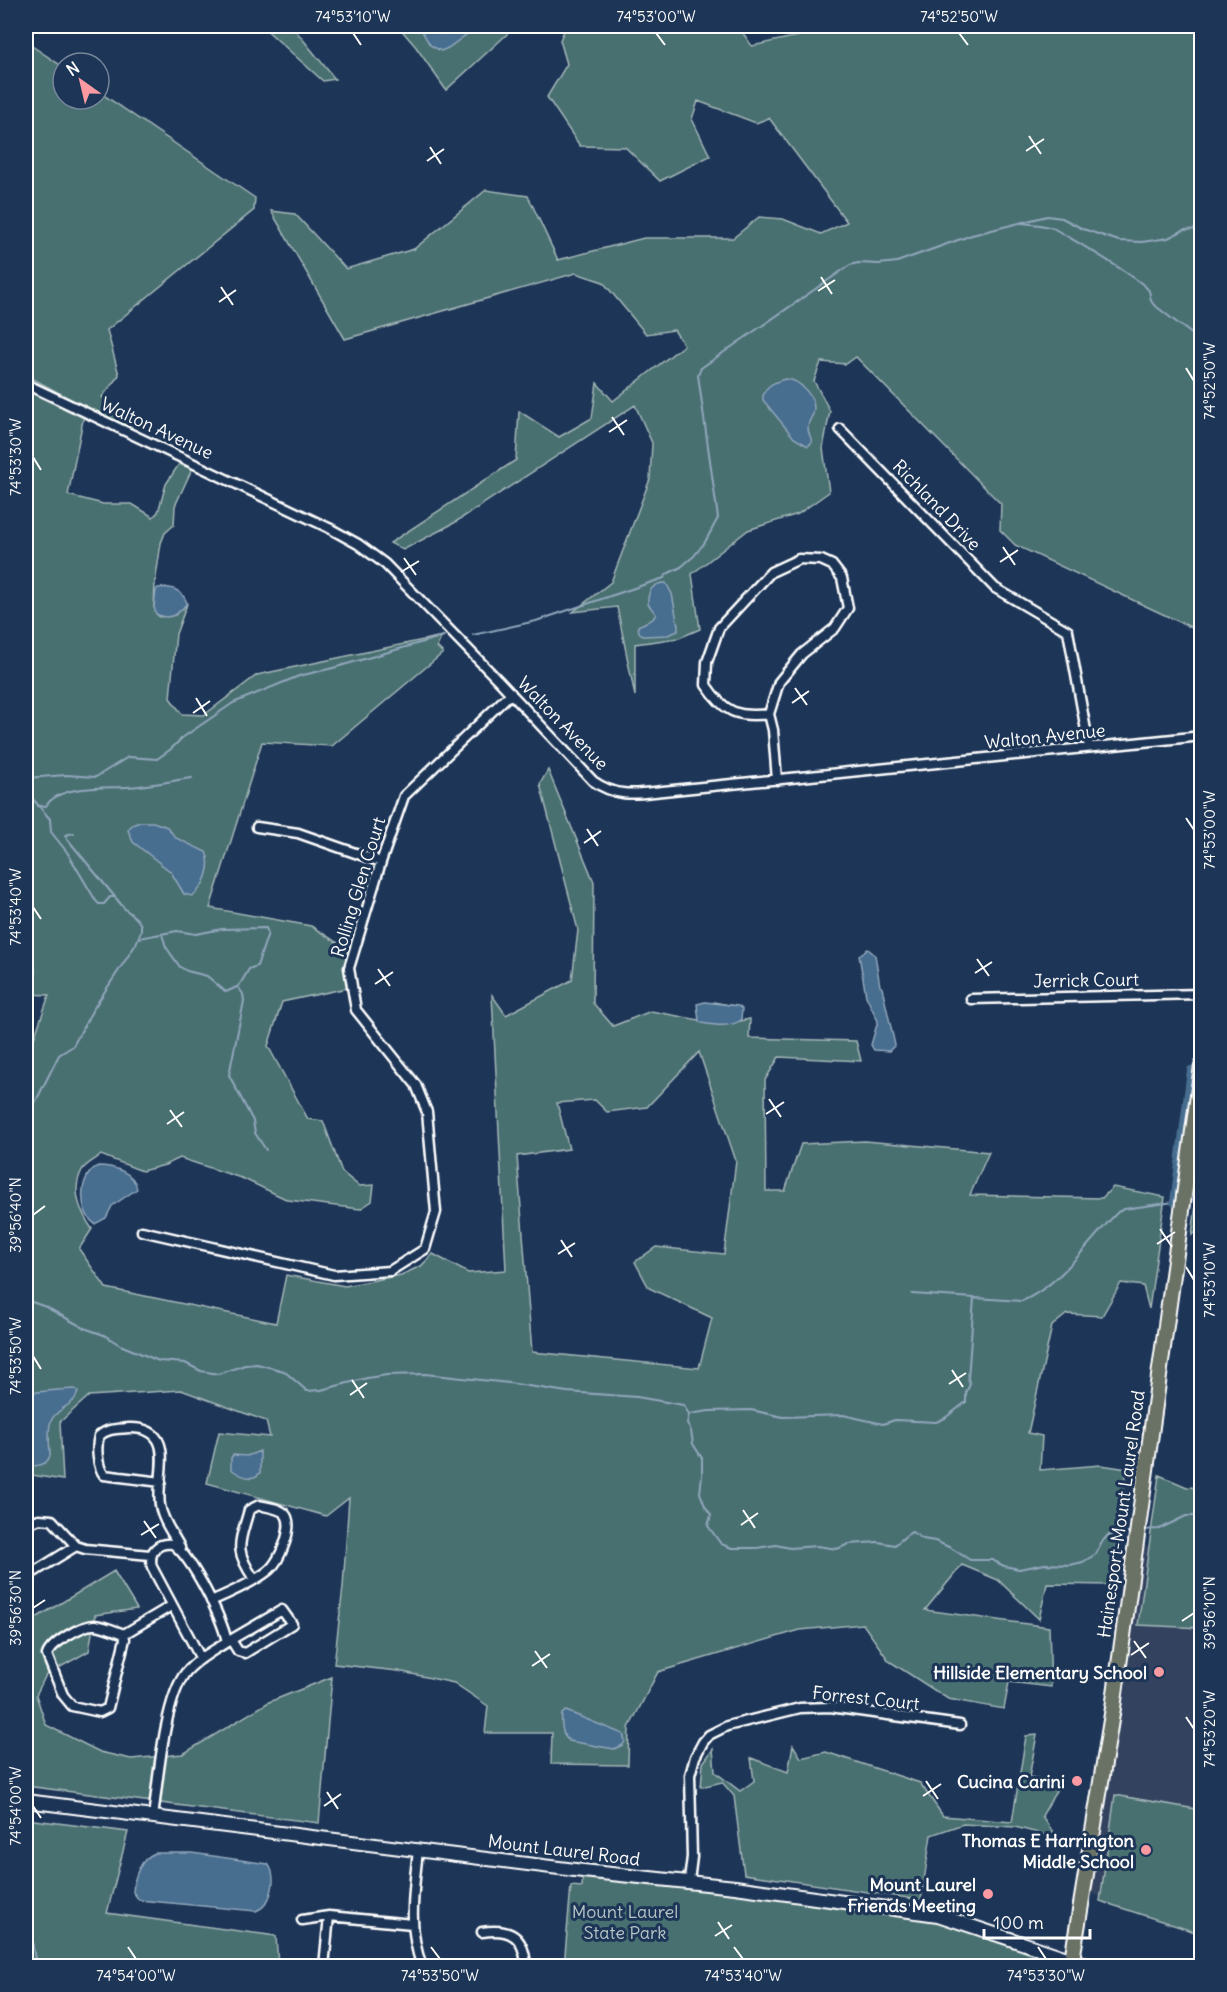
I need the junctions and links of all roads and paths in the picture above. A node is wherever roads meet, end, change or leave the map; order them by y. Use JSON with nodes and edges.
{"nodes":[{"id":1,"x":26,"y":384,"type":"edge"},
{"id":2,"x":840,"y":429,"type":"dead end"},
{"id":3,"x":511,"y":693,"type":"junction"},
{"id":4,"x":769,"y":714,"type":"junction"},
{"id":5,"x":1202,"y":736,"type":"edge"},
{"id":6,"x":1089,"y":747,"type":"junction"},
{"id":7,"x":777,"y":780,"type":"junction"},
{"id":8,"x":257,"y":827,"type":"dead end"},
{"id":9,"x":381,"y":862,"type":"junction"},
{"id":10,"x":1202,"y":994,"type":"edge"},
{"id":11,"x":971,"y":999,"type":"dead end"},
{"id":12,"x":1202,"y":1066,"type":"edge"},
{"id":13,"x":1200,"y":1080,"type":"edge"},
{"id":14,"x":142,"y":1231,"type":"dead end"},
{"id":15,"x":161,"y":1482,"type":"junction"},
{"id":16,"x":26,"y":1525,"type":"edge"},
{"id":17,"x":76,"y":1546,"type":"junction"},
{"id":18,"x":181,"y":1550,"type":"junction"},
{"id":19,"x":150,"y":1555,"type":"junction"},
{"id":20,"x":26,"y":1577,"type":"edge"},
{"id":21,"x":254,"y":1579,"type":"junction"},
{"id":22,"x":211,"y":1601,"type":"junction"},
{"id":23,"x":171,"y":1606,"type":"junction"},
{"id":24,"x":124,"y":1634,"type":"junction"},
{"id":25,"x":229,"y":1641,"type":"junction"},
{"id":26,"x":201,"y":1659,"type":"junction"},
{"id":27,"x":960,"y":1725,"type":"dead end"},
{"id":28,"x":26,"y":1801,"type":"edge"},
{"id":29,"x":153,"y":1817,"type":"junction"},
{"id":30,"x":418,"y":1850,"type":"junction"},
{"id":31,"x":689,"y":1881,"type":"junction"},
{"id":32,"x":329,"y":1916,"type":"junction"},
{"id":33,"x":302,"y":1920,"type":"dead end"},
{"id":34,"x":412,"y":1924,"type":"junction"},
{"id":35,"x":482,"y":1932,"type":"dead end"},
{"id":36,"x":1072,"y":1963,"type":"edge"},
{"id":37,"x":324,"y":1966,"type":"edge"},
{"id":38,"x":422,"y":1966,"type":"edge"},
{"id":39,"x":526,"y":1966,"type":"edge"},
{"id":40,"x":1091,"y":1966,"type":"edge"}],
"edges":[{"from":1,"to":3,"type":"street","name":"Walton Avenue"},
{"from":2,"to":6,"type":"street","name":"Richland Drive"},
{"from":3,"to":7,"type":"street","name":"Walton Avenue"},
{"from":3,"to":9,"type":"street","name":"Rolling Glen Court"},
{"from":4,"to":4,"type":"street"},
{"from":4,"to":7,"type":"street"},
{"from":5,"to":6,"type":"street","name":"Walton Avenue"},
{"from":6,"to":7,"type":"street","name":"Walton Avenue"},
{"from":8,"to":9,"type":"street"},
{"from":9,"to":14,"type":"street","name":"Rolling Glen Court"},
{"from":10,"to":11,"type":"street","name":"Jerrick Court"},
{"from":12,"to":13,"type":"main road","name":"Hainesport-Mount Laurel Road"},
{"from":13,"to":36,"type":"main road","name":"Hainesport-Mount Laurel Road"},
{"from":15,"to":15,"type":"street"},
{"from":15,"to":18,"type":"street"},
{"from":16,"to":17,"type":"street"},
{"from":17,"to":19,"type":"street"},
{"from":17,"to":20,"type":"street"},
{"from":18,"to":19,"type":"street"},
{"from":18,"to":22,"type":"street"},
{"from":19,"to":23,"type":"street"},
{"from":21,"to":21,"type":"street"},
{"from":21,"to":22,"type":"street"},
{"from":22,"to":25,"type":"street"},
{"from":23,"to":24,"type":"street"},
{"from":23,"to":26,"type":"street"},
{"from":24,"to":24,"type":"street"},
{"from":25,"to":25,"type":"street"},
{"from":25,"to":26,"type":"street"},
{"from":26,"to":29,"type":"street"},
{"from":27,"to":31,"type":"street","name":"Forrest Court"},
{"from":28,"to":29,"type":"main road","name":"Mount Laurel Road"},
{"from":29,"to":30,"type":"main road","name":"Mount Laurel Road"},
{"from":30,"to":31,"type":"main road","name":"Mount Laurel Road"},
{"from":30,"to":34,"type":"street"},
{"from":31,"to":36,"type":"main road","name":"Mount Laurel Road"},
{"from":32,"to":33,"type":"street"},
{"from":32,"to":34,"type":"street"},
{"from":32,"to":37,"type":"street"},
{"from":34,"to":38,"type":"street"},
{"from":35,"to":39,"type":"street"},
{"from":36,"to":40,"type":"main road","name":"Mount Laurel Road"}]}
